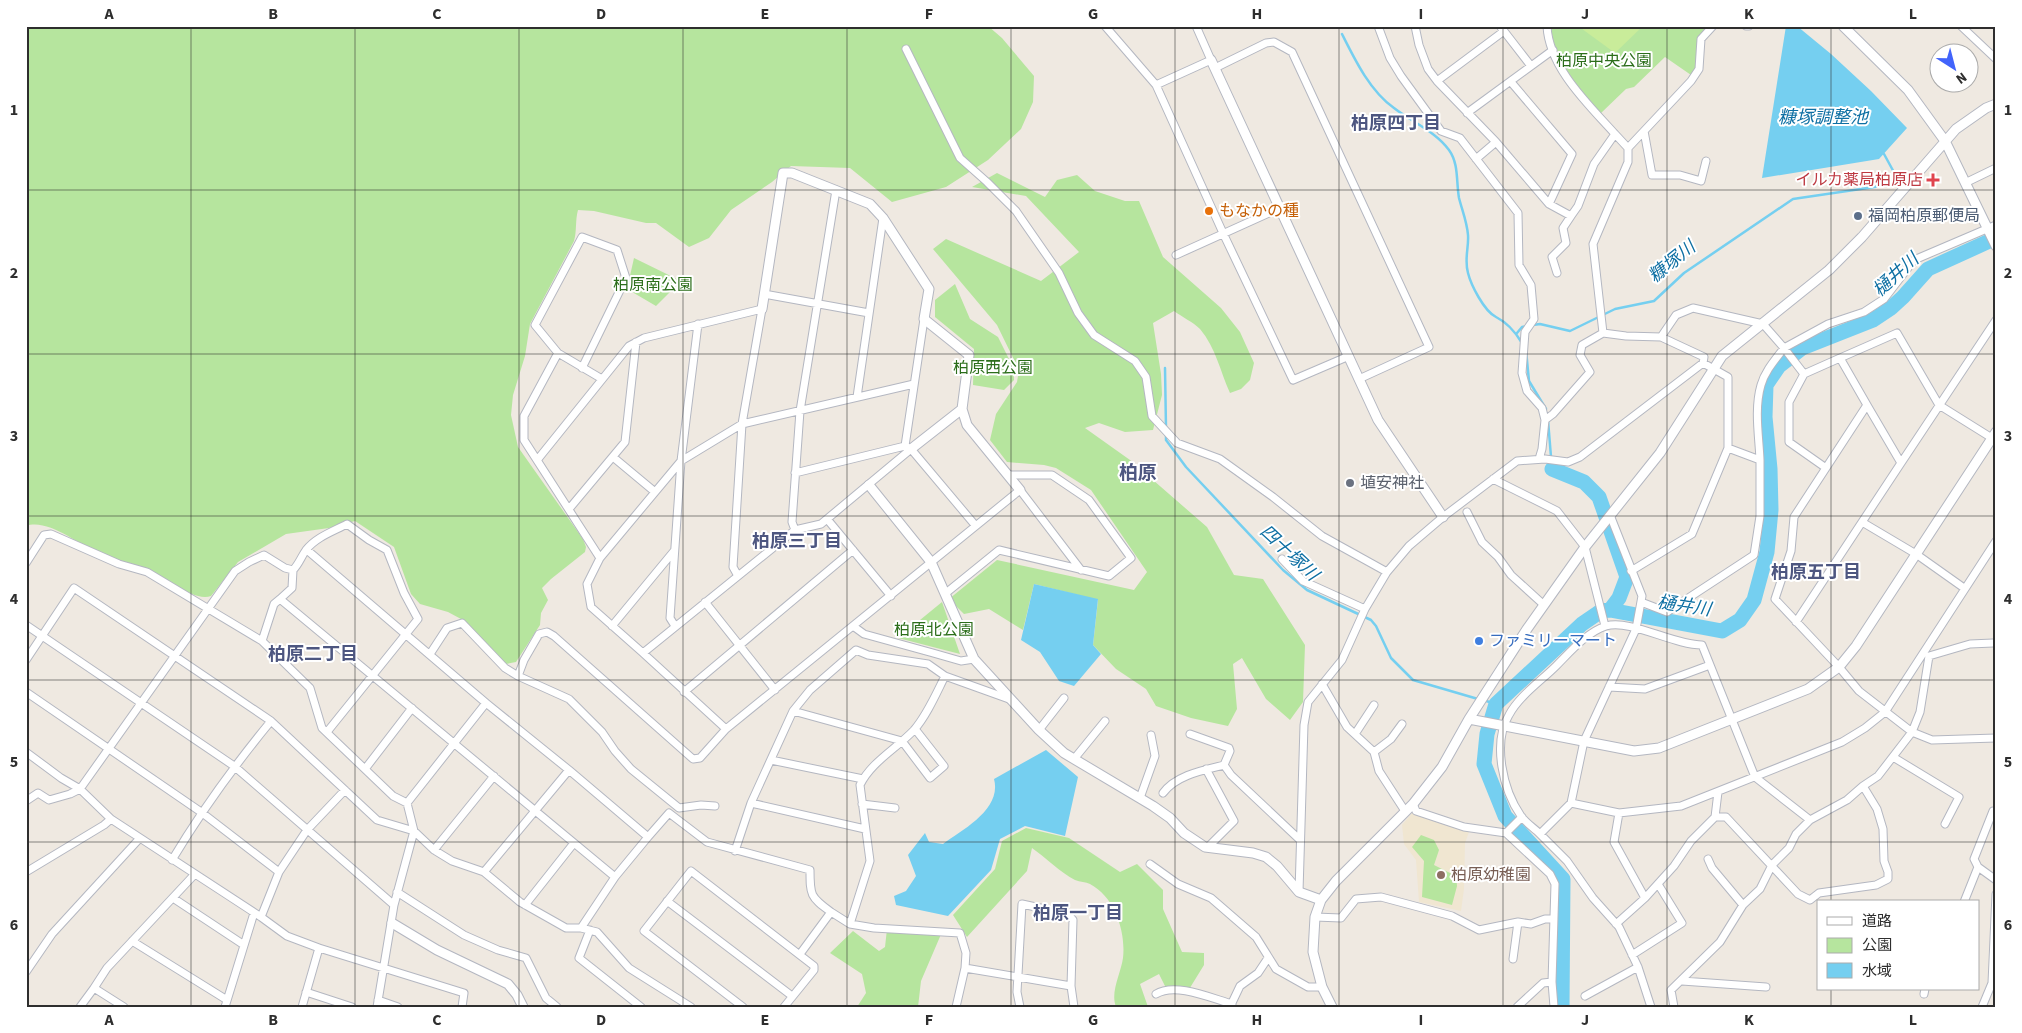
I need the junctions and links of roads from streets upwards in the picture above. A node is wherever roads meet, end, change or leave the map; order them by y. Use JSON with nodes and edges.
{"nodes":[{"id":1,"x":1105,"y":26,"type":"edge"},
{"id":2,"x":1196,"y":26,"type":"edge"},
{"id":3,"x":1378,"y":26,"type":"edge"},
{"id":4,"x":1425,"y":26,"type":"edge"},
{"id":5,"x":1547,"y":26,"type":"edge"},
{"id":6,"x":1713,"y":26,"type":"edge"},
{"id":7,"x":1843,"y":26,"type":"edge"},
{"id":8,"x":1961,"y":26,"type":"edge"},
{"id":9,"x":1416,"y":28,"type":"edge"},
{"id":10,"x":1502,"y":29,"type":"edge"},
{"id":11,"x":906,"y":49,"type":"dead end"},
{"id":12,"x":1553,"y":50,"type":"junction"},
{"id":13,"x":1996,"y":59,"type":"edge"},
{"id":14,"x":1213,"y":64,"type":"junction"},
{"id":15,"x":1532,"y":66,"type":"junction"},
{"id":16,"x":1437,"y":81,"type":"junction"},
{"id":17,"x":1510,"y":82,"type":"junction"},
{"id":18,"x":1156,"y":85,"type":"junction"},
{"id":19,"x":1996,"y":104,"type":"edge"},
{"id":20,"x":1467,"y":113,"type":"junction"},
{"id":21,"x":1644,"y":131,"type":"junction"},
{"id":22,"x":1615,"y":134,"type":"junction"},
{"id":23,"x":1945,"y":141,"type":"junction"},
{"id":24,"x":1496,"y":142,"type":"junction"},
{"id":25,"x":1628,"y":148,"type":"junction"},
{"id":26,"x":1476,"y":159,"type":"junction"},
{"id":27,"x":1706,"y":161,"type":"dead end"},
{"id":28,"x":1996,"y":168,"type":"edge"},
{"id":29,"x":1965,"y":183,"type":"junction"},
{"id":30,"x":836,"y":190,"type":"junction"},
{"id":31,"x":1549,"y":204,"type":"junction"},
{"id":32,"x":1280,"y":208,"type":"junction"},
{"id":33,"x":1571,"y":216,"type":"junction"},
{"id":34,"x":883,"y":218,"type":"junction"},
{"id":35,"x":1991,"y":229,"type":"edge"},
{"id":36,"x":1223,"y":234,"type":"junction"},
{"id":37,"x":1996,"y":246,"type":"edge"},
{"id":38,"x":1176,"y":255,"type":"dead end"},
{"id":39,"x":1557,"y":273,"type":"dead end"},
{"id":40,"x":764,"y":294,"type":"junction"},
{"id":41,"x":818,"y":304,"type":"junction"},
{"id":42,"x":762,"y":308,"type":"junction"},
{"id":43,"x":869,"y":313,"type":"junction"},
{"id":44,"x":924,"y":319,"type":"junction"},
{"id":45,"x":1996,"y":320,"type":"edge"},
{"id":46,"x":698,"y":324,"type":"junction"},
{"id":47,"x":1763,"y":324,"type":"junction"},
{"id":48,"x":1603,"y":332,"type":"junction"},
{"id":49,"x":1661,"y":337,"type":"junction"},
{"id":50,"x":636,"y":342,"type":"junction"},
{"id":51,"x":1786,"y":350,"type":"junction"},
{"id":52,"x":558,"y":353,"type":"junction"},
{"id":53,"x":1348,"y":356,"type":"junction"},
{"id":54,"x":1840,"y":358,"type":"junction"},
{"id":55,"x":1704,"y":362,"type":"junction"},
{"id":56,"x":582,"y":368,"type":"junction"},
{"id":57,"x":1715,"y":368,"type":"junction"},
{"id":58,"x":1804,"y":374,"type":"junction"},
{"id":59,"x":602,"y":379,"type":"junction"},
{"id":60,"x":1359,"y":379,"type":"junction"},
{"id":61,"x":914,"y":384,"type":"junction"},
{"id":62,"x":857,"y":398,"type":"junction"},
{"id":63,"x":1867,"y":405,"type":"junction"},
{"id":64,"x":1939,"y":405,"type":"junction"},
{"id":65,"x":962,"y":409,"type":"junction"},
{"id":66,"x":800,"y":411,"type":"junction"},
{"id":67,"x":1545,"y":420,"type":"junction"},
{"id":68,"x":742,"y":424,"type":"junction"},
{"id":69,"x":1995,"y":437,"type":"edge"},
{"id":70,"x":908,"y":448,"type":"junction"},
{"id":71,"x":1728,"y":448,"type":"junction"},
{"id":72,"x":613,"y":457,"type":"junction"},
{"id":73,"x":538,"y":459,"type":"junction"},
{"id":74,"x":1542,"y":459,"type":"junction"},
{"id":75,"x":1760,"y":460,"type":"junction"},
{"id":76,"x":681,"y":461,"type":"junction"},
{"id":77,"x":1901,"y":463,"type":"junction"},
{"id":78,"x":1826,"y":468,"type":"junction"},
{"id":79,"x":795,"y":474,"type":"junction"},
{"id":80,"x":1008,"y":475,"type":"junction"},
{"id":81,"x":1493,"y":479,"type":"junction"},
{"id":82,"x":869,"y":485,"type":"junction"},
{"id":83,"x":1020,"y":490,"type":"junction"},
{"id":84,"x":655,"y":492,"type":"junction"},
{"id":85,"x":570,"y":510,"type":"junction"},
{"id":86,"x":1467,"y":512,"type":"dead end"},
{"id":87,"x":1609,"y":516,"type":"junction"},
{"id":88,"x":1443,"y":517,"type":"junction"},
{"id":89,"x":827,"y":518,"type":"junction"},
{"id":90,"x":1862,"y":522,"type":"junction"},
{"id":91,"x":975,"y":526,"type":"junction"},
{"id":92,"x":795,"y":530,"type":"junction"},
{"id":93,"x":1996,"y":542,"type":"edge"},
{"id":94,"x":1585,"y":547,"type":"junction"},
{"id":95,"x":306,"y":550,"type":"junction"},
{"id":96,"x":853,"y":550,"type":"junction"},
{"id":97,"x":674,"y":551,"type":"junction"},
{"id":98,"x":1916,"y":554,"type":"junction"},
{"id":99,"x":600,"y":558,"type":"junction"},
{"id":100,"x":1282,"y":559,"type":"dead end"},
{"id":101,"x":931,"y":562,"type":"junction"},
{"id":102,"x":26,"y":563,"type":"edge"},
{"id":103,"x":293,"y":570,"type":"junction"},
{"id":104,"x":1082,"y":570,"type":"junction"},
{"id":105,"x":1631,"y":570,"type":"junction"},
{"id":106,"x":1387,"y":572,"type":"junction"},
{"id":107,"x":738,"y":576,"type":"junction"},
{"id":108,"x":1964,"y":588,"type":"junction"},
{"id":109,"x":946,"y":593,"type":"junction"},
{"id":110,"x":891,"y":596,"type":"junction"},
{"id":111,"x":280,"y":599,"type":"junction"},
{"id":112,"x":705,"y":602,"type":"junction"},
{"id":113,"x":1544,"y":604,"type":"junction"},
{"id":114,"x":1640,"y":605,"type":"junction"},
{"id":115,"x":1365,"y":609,"type":"junction"},
{"id":116,"x":208,"y":610,"type":"junction"},
{"id":117,"x":1796,"y":622,"type":"junction"},
{"id":118,"x":1604,"y":624,"type":"junction"},
{"id":119,"x":26,"y":625,"type":"edge"},
{"id":120,"x":612,"y":626,"type":"junction"},
{"id":121,"x":675,"y":626,"type":"junction"},
{"id":122,"x":853,"y":626,"type":"junction"},
{"id":123,"x":1636,"y":626,"type":"junction"},
{"id":124,"x":407,"y":634,"type":"junction"},
{"id":125,"x":42,"y":636,"type":"junction"},
{"id":126,"x":262,"y":641,"type":"junction"},
{"id":127,"x":1995,"y":645,"type":"edge"},
{"id":128,"x":739,"y":646,"type":"junction"},
{"id":129,"x":643,"y":653,"type":"junction"},
{"id":130,"x":175,"y":654,"type":"junction"},
{"id":131,"x":430,"y":654,"type":"junction"},
{"id":132,"x":974,"y":659,"type":"junction"},
{"id":133,"x":26,"y":660,"type":"edge"},
{"id":134,"x":1710,"y":665,"type":"junction"},
{"id":135,"x":1840,"y":667,"type":"junction"},
{"id":136,"x":372,"y":675,"type":"junction"},
{"id":137,"x":518,"y":676,"type":"junction"},
{"id":138,"x":945,"y":676,"type":"junction"},
{"id":139,"x":1322,"y":684,"type":"junction"},
{"id":140,"x":1609,"y":687,"type":"junction"},
{"id":141,"x":774,"y":690,"type":"junction"},
{"id":142,"x":26,"y":692,"type":"edge"},
{"id":143,"x":684,"y":692,"type":"junction"},
{"id":144,"x":1064,"y":698,"type":"dead end"},
{"id":145,"x":1009,"y":699,"type":"junction"},
{"id":146,"x":141,"y":702,"type":"junction"},
{"id":147,"x":486,"y":702,"type":"junction"},
{"id":148,"x":1374,"y":705,"type":"dead end"},
{"id":149,"x":412,"y":708,"type":"junction"},
{"id":150,"x":793,"y":710,"type":"junction"},
{"id":151,"x":1885,"y":712,"type":"junction"},
{"id":152,"x":1732,"y":719,"type":"junction"},
{"id":153,"x":271,"y":720,"type":"junction"},
{"id":154,"x":1473,"y":720,"type":"junction"},
{"id":155,"x":1105,"y":721,"type":"dead end"},
{"id":156,"x":1402,"y":724,"type":"dead end"},
{"id":157,"x":1501,"y":725,"type":"junction"},
{"id":158,"x":726,"y":729,"type":"junction"},
{"id":159,"x":915,"y":729,"type":"junction"},
{"id":160,"x":1039,"y":730,"type":"junction"},
{"id":161,"x":327,"y":732,"type":"junction"},
{"id":162,"x":1912,"y":732,"type":"junction"},
{"id":163,"x":1190,"y":734,"type":"dead end"},
{"id":164,"x":1355,"y":734,"type":"junction"},
{"id":165,"x":1151,"y":735,"type":"dead end"},
{"id":166,"x":1996,"y":738,"type":"edge"},
{"id":167,"x":902,"y":741,"type":"junction"},
{"id":168,"x":453,"y":742,"type":"junction"},
{"id":169,"x":1584,"y":742,"type":"junction"},
{"id":170,"x":108,"y":748,"type":"junction"},
{"id":171,"x":26,"y":752,"type":"edge"},
{"id":172,"x":1374,"y":752,"type":"junction"},
{"id":173,"x":1892,"y":757,"type":"junction"},
{"id":174,"x":1074,"y":759,"type":"junction"},
{"id":175,"x":771,"y":760,"type":"junction"},
{"id":176,"x":1224,"y":765,"type":"junction"},
{"id":177,"x":234,"y":766,"type":"junction"},
{"id":178,"x":365,"y":769,"type":"junction"},
{"id":179,"x":1206,"y":769,"type":"junction"},
{"id":180,"x":569,"y":770,"type":"junction"},
{"id":181,"x":494,"y":776,"type":"junction"},
{"id":182,"x":1755,"y":777,"type":"junction"},
{"id":183,"x":863,"y":779,"type":"junction"},
{"id":184,"x":1863,"y":786,"type":"junction"},
{"id":185,"x":80,"y":789,"type":"junction"},
{"id":186,"x":345,"y":790,"type":"junction"},
{"id":187,"x":1718,"y":792,"type":"junction"},
{"id":188,"x":1163,"y":793,"type":"dead end"},
{"id":189,"x":1140,"y":798,"type":"junction"},
{"id":190,"x":26,"y":801,"type":"edge"},
{"id":191,"x":407,"y":803,"type":"junction"},
{"id":192,"x":751,"y":803,"type":"junction"},
{"id":193,"x":1571,"y":803,"type":"junction"},
{"id":194,"x":862,"y":804,"type":"junction"},
{"id":195,"x":1412,"y":804,"type":"junction"},
{"id":196,"x":715,"y":806,"type":"dead end"},
{"id":197,"x":895,"y":808,"type":"dead end"},
{"id":198,"x":534,"y":810,"type":"junction"},
{"id":199,"x":1405,"y":811,"type":"junction"},
{"id":200,"x":201,"y":812,"type":"junction"},
{"id":201,"x":1996,"y":812,"type":"edge"},
{"id":202,"x":1619,"y":813,"type":"junction"},
{"id":203,"x":1522,"y":817,"type":"junction"},
{"id":204,"x":1715,"y":817,"type":"junction"},
{"id":205,"x":111,"y":819,"type":"junction"},
{"id":206,"x":1810,"y":820,"type":"junction"},
{"id":207,"x":1946,"y":824,"type":"dead end"},
{"id":208,"x":865,"y":829,"type":"junction"},
{"id":209,"x":307,"y":830,"type":"junction"},
{"id":210,"x":414,"y":831,"type":"junction"},
{"id":211,"x":1506,"y":832,"type":"junction"},
{"id":212,"x":1540,"y":834,"type":"junction"},
{"id":213,"x":648,"y":837,"type":"junction"},
{"id":214,"x":140,"y":838,"type":"junction"},
{"id":215,"x":1300,"y":840,"type":"junction"},
{"id":216,"x":574,"y":843,"type":"junction"},
{"id":217,"x":1208,"y":847,"type":"junction"},
{"id":218,"x":434,"y":850,"type":"junction"},
{"id":219,"x":735,"y":852,"type":"junction"},
{"id":220,"x":1708,"y":859,"type":"dead end"},
{"id":221,"x":172,"y":860,"type":"junction"},
{"id":222,"x":1150,"y":864,"type":"dead end"},
{"id":223,"x":1772,"y":865,"type":"junction"},
{"id":224,"x":1978,"y":867,"type":"junction"},
{"id":225,"x":26,"y":872,"type":"edge"},
{"id":226,"x":279,"y":872,"type":"junction"},
{"id":227,"x":484,"y":872,"type":"junction"},
{"id":228,"x":194,"y":875,"type":"junction"},
{"id":229,"x":614,"y":877,"type":"junction"},
{"id":230,"x":1996,"y":880,"type":"edge"},
{"id":231,"x":1658,"y":884,"type":"junction"},
{"id":232,"x":397,"y":892,"type":"junction"},
{"id":233,"x":1299,"y":892,"type":"junction"},
{"id":234,"x":1996,"y":894,"type":"edge"},
{"id":235,"x":173,"y":898,"type":"junction"},
{"id":236,"x":1645,"y":898,"type":"junction"},
{"id":237,"x":1321,"y":900,"type":"junction"},
{"id":238,"x":1965,"y":900,"type":"edge"},
{"id":239,"x":667,"y":901,"type":"junction"},
{"id":240,"x":394,"y":905,"type":"junction"},
{"id":241,"x":525,"y":905,"type":"junction"},
{"id":242,"x":1743,"y":905,"type":"junction"},
{"id":243,"x":254,"y":912,"type":"junction"},
{"id":244,"x":831,"y":912,"type":"junction"},
{"id":245,"x":260,"y":917,"type":"junction"},
{"id":246,"x":1315,"y":917,"type":"junction"},
{"id":247,"x":1554,"y":919,"type":"junction"},
{"id":248,"x":1518,"y":922,"type":"junction"},
{"id":249,"x":392,"y":923,"type":"junction"},
{"id":250,"x":850,"y":924,"type":"junction"},
{"id":251,"x":1616,"y":924,"type":"junction"},
{"id":252,"x":581,"y":928,"type":"junction"},
{"id":253,"x":590,"y":930,"type":"junction"},
{"id":254,"x":132,"y":941,"type":"junction"},
{"id":255,"x":244,"y":945,"type":"junction"},
{"id":256,"x":319,"y":948,"type":"junction"},
{"id":257,"x":800,"y":954,"type":"junction"},
{"id":258,"x":1632,"y":955,"type":"junction"},
{"id":259,"x":1268,"y":958,"type":"junction"},
{"id":260,"x":1513,"y":959,"type":"dead end"},
{"id":261,"x":384,"y":967,"type":"junction"},
{"id":262,"x":964,"y":968,"type":"junction"},
{"id":263,"x":1638,"y":968,"type":"junction"},
{"id":264,"x":26,"y":972,"type":"edge"},
{"id":265,"x":1018,"y":977,"type":"junction"},
{"id":266,"x":1682,"y":980,"type":"junction"},
{"id":267,"x":1552,"y":982,"type":"junction"},
{"id":268,"x":1071,"y":986,"type":"junction"},
{"id":269,"x":1766,"y":987,"type":"dead end"},
{"id":270,"x":94,"y":988,"type":"junction"},
{"id":271,"x":1322,"y":988,"type":"junction"},
{"id":272,"x":306,"y":992,"type":"junction"},
{"id":273,"x":1156,"y":994,"type":"dead end"},
{"id":274,"x":792,"y":996,"type":"junction"},
{"id":275,"x":1585,"y":996,"type":"dead end"},
{"id":276,"x":226,"y":1004,"type":"edge"},
{"id":277,"x":378,"y":1004,"type":"edge"},
{"id":278,"x":521,"y":1005,"type":"edge"},
{"id":279,"x":1231,"y":1006,"type":"edge"},
{"id":280,"x":80,"y":1007,"type":"edge"},
{"id":281,"x":124,"y":1007,"type":"edge"},
{"id":282,"x":302,"y":1007,"type":"edge"},
{"id":283,"x":352,"y":1007,"type":"edge"},
{"id":284,"x":398,"y":1007,"type":"edge"},
{"id":285,"x":462,"y":1007,"type":"edge"},
{"id":286,"x":557,"y":1007,"type":"edge"},
{"id":287,"x":641,"y":1007,"type":"edge"},
{"id":288,"x":691,"y":1007,"type":"edge"},
{"id":289,"x":743,"y":1007,"type":"edge"},
{"id":290,"x":784,"y":1007,"type":"edge"},
{"id":291,"x":956,"y":1007,"type":"edge"},
{"id":292,"x":1020,"y":1007,"type":"edge"},
{"id":293,"x":1074,"y":1007,"type":"edge"},
{"id":294,"x":1332,"y":1007,"type":"edge"},
{"id":295,"x":1517,"y":1007,"type":"edge"},
{"id":296,"x":1554,"y":1007,"type":"edge"},
{"id":297,"x":1651,"y":1007,"type":"edge"},
{"id":298,"x":1674,"y":1007,"type":"edge"},
{"id":299,"x":1982,"y":1007,"type":"edge"}],
"edges":[{"from":1,"to":18,"type":"street"},
{"from":2,"to":14,"type":"street"},
{"from":3,"to":26,"type":"street"},
{"from":4,"to":9,"type":"street"},
{"from":5,"to":12,"type":"street"},
{"from":6,"to":21,"type":"street"},
{"from":7,"to":23,"type":"street"},
{"from":8,"to":13,"type":"street"},
{"from":9,"to":16,"type":"street"},
{"from":10,"to":15,"type":"street"},
{"from":10,"to":16,"type":"street"},
{"from":11,"to":106,"type":"street"},
{"from":12,"to":15,"type":"street"},
{"from":12,"to":22,"type":"street"},
{"from":14,"to":18,"type":"street"},
{"from":14,"to":32,"type":"street"},
{"from":14,"to":60,"type":"street"},
{"from":15,"to":17,"type":"street"},
{"from":16,"to":20,"type":"street"},
{"from":17,"to":20,"type":"street"},
{"from":17,"to":31,"type":"street"},
{"from":18,"to":36,"type":"street"},
{"from":19,"to":23,"type":"street"},
{"from":20,"to":24,"type":"street"},
{"from":21,"to":25,"type":"street"},
{"from":21,"to":27,"type":"street"},
{"from":22,"to":25,"type":"street"},
{"from":22,"to":33,"type":"street"},
{"from":23,"to":29,"type":"street"},
{"from":23,"to":47,"type":"street"},
{"from":24,"to":26,"type":"street"},
{"from":24,"to":31,"type":"street"},
{"from":25,"to":48,"type":"street"},
{"from":26,"to":67,"type":"street"},
{"from":28,"to":29,"type":"street"},
{"from":29,"to":35,"type":"street"},
{"from":30,"to":34,"type":"street"},
{"from":30,"to":40,"type":"street"},
{"from":30,"to":41,"type":"street"},
{"from":31,"to":33,"type":"street"},
{"from":32,"to":36,"type":"street"},
{"from":32,"to":53,"type":"street"},
{"from":33,"to":39,"type":"street"},
{"from":34,"to":43,"type":"street"},
{"from":34,"to":44,"type":"street"},
{"from":35,"to":37,"type":"street"},
{"from":35,"to":51,"type":"street"},
{"from":36,"to":38,"type":"street"},
{"from":36,"to":53,"type":"street"},
{"from":40,"to":41,"type":"street"},
{"from":40,"to":42,"type":"street"},
{"from":41,"to":43,"type":"street"},
{"from":41,"to":66,"type":"street"},
{"from":42,"to":46,"type":"street"},
{"from":42,"to":68,"type":"street"},
{"from":43,"to":62,"type":"street"},
{"from":44,"to":61,"type":"street"},
{"from":44,"to":65,"type":"street"},
{"from":45,"to":64,"type":"street"},
{"from":46,"to":50,"type":"street"},
{"from":46,"to":76,"type":"street"},
{"from":47,"to":49,"type":"street"},
{"from":47,"to":51,"type":"street"},
{"from":47,"to":57,"type":"street"},
{"from":48,"to":49,"type":"street"},
{"from":48,"to":67,"type":"street"},
{"from":49,"to":55,"type":"street"},
{"from":50,"to":59,"type":"street"},
{"from":50,"to":72,"type":"street"},
{"from":51,"to":58,"type":"street"},
{"from":51,"to":75,"type":"street"},
{"from":52,"to":56,"type":"street"},
{"from":52,"to":56,"type":"street"},
{"from":52,"to":73,"type":"street"},
{"from":53,"to":60,"type":"street"},
{"from":54,"to":58,"type":"street"},
{"from":54,"to":63,"type":"street"},
{"from":54,"to":64,"type":"street"},
{"from":55,"to":57,"type":"street"},
{"from":55,"to":74,"type":"street"},
{"from":56,"to":59,"type":"street"},
{"from":57,"to":71,"type":"street"},
{"from":57,"to":87,"type":"street"},
{"from":58,"to":78,"type":"street"},
{"from":59,"to":73,"type":"street"},
{"from":60,"to":88,"type":"street"},
{"from":61,"to":62,"type":"street"},
{"from":61,"to":70,"type":"street"},
{"from":62,"to":66,"type":"street"},
{"from":63,"to":77,"type":"street"},
{"from":63,"to":78,"type":"street"},
{"from":64,"to":69,"type":"street"},
{"from":64,"to":77,"type":"street"},
{"from":65,"to":70,"type":"street"},
{"from":65,"to":80,"type":"street"},
{"from":66,"to":68,"type":"street"},
{"from":66,"to":79,"type":"street"},
{"from":67,"to":74,"type":"street"},
{"from":68,"to":76,"type":"street"},
{"from":68,"to":107,"type":"street"},
{"from":69,"to":98,"type":"street"},
{"from":70,"to":79,"type":"street"},
{"from":70,"to":82,"type":"street"},
{"from":70,"to":91,"type":"street"},
{"from":71,"to":75,"type":"street"},
{"from":71,"to":105,"type":"street"},
{"from":72,"to":84,"type":"street"},
{"from":72,"to":85,"type":"street"},
{"from":73,"to":85,"type":"street"},
{"from":74,"to":81,"type":"street"},
{"from":75,"to":114,"type":"street"},
{"from":76,"to":84,"type":"street"},
{"from":76,"to":97,"type":"street"},
{"from":77,"to":90,"type":"street"},
{"from":78,"to":117,"type":"street"},
{"from":79,"to":92,"type":"street"},
{"from":80,"to":83,"type":"street"},
{"from":80,"to":104,"type":"street"},
{"from":81,"to":88,"type":"street"},
{"from":81,"to":94,"type":"street"},
{"from":82,"to":89,"type":"street"},
{"from":82,"to":101,"type":"street"},
{"from":83,"to":91,"type":"street"},
{"from":83,"to":104,"type":"street"},
{"from":84,"to":99,"type":"street"},
{"from":85,"to":99,"type":"street"},
{"from":86,"to":113,"type":"street"},
{"from":87,"to":94,"type":"street"},
{"from":87,"to":105,"type":"street"},
{"from":88,"to":106,"type":"street"},
{"from":89,"to":92,"type":"street"},
{"from":89,"to":96,"type":"street"},
{"from":90,"to":98,"type":"street"},
{"from":90,"to":117,"type":"street"},
{"from":91,"to":101,"type":"street"},
{"from":92,"to":107,"type":"street"},
{"from":93,"to":108,"type":"street"},
{"from":94,"to":113,"type":"street"},
{"from":94,"to":118,"type":"street"},
{"from":95,"to":103,"type":"street"},
{"from":95,"to":124,"type":"street"},
{"from":95,"to":124,"type":"street"},
{"from":96,"to":110,"type":"street"},
{"from":96,"to":128,"type":"street"},
{"from":97,"to":120,"type":"street"},
{"from":97,"to":121,"type":"street"},
{"from":98,"to":108,"type":"street"},
{"from":98,"to":135,"type":"street"},
{"from":99,"to":120,"type":"street"},
{"from":100,"to":115,"type":"street"},
{"from":101,"to":109,"type":"street"},
{"from":101,"to":110,"type":"street"},
{"from":102,"to":116,"type":"street"},
{"from":103,"to":111,"type":"street"},
{"from":103,"to":116,"type":"street"},
{"from":104,"to":109,"type":"street"},
{"from":105,"to":114,"type":"street"},
{"from":106,"to":115,"type":"street"},
{"from":107,"to":112,"type":"street"},
{"from":108,"to":151,"type":"street"},
{"from":109,"to":132,"type":"street"},
{"from":110,"to":122,"type":"street"},
{"from":111,"to":126,"type":"street"},
{"from":111,"to":136,"type":"street"},
{"from":112,"to":121,"type":"street"},
{"from":112,"to":128,"type":"street"},
{"from":113,"to":154,"type":"street"},
{"from":114,"to":123,"type":"street"},
{"from":115,"to":139,"type":"street"},
{"from":116,"to":126,"type":"street"},
{"from":116,"to":130,"type":"street"},
{"from":117,"to":135,"type":"street"},
{"from":118,"to":123,"type":"street"},
{"from":118,"to":157,"type":"street"},
{"from":119,"to":125,"type":"street"},
{"from":120,"to":129,"type":"street"},
{"from":121,"to":129,"type":"street"},
{"from":122,"to":132,"type":"street"},
{"from":122,"to":141,"type":"street"},
{"from":123,"to":134,"type":"street"},
{"from":123,"to":140,"type":"street"},
{"from":124,"to":131,"type":"street"},
{"from":124,"to":136,"type":"street"},
{"from":125,"to":130,"type":"street"},
{"from":125,"to":133,"type":"street"},
{"from":125,"to":146,"type":"street"},
{"from":126,"to":161,"type":"street"},
{"from":127,"to":162,"type":"street"},
{"from":128,"to":141,"type":"street"},
{"from":128,"to":143,"type":"street"},
{"from":129,"to":143,"type":"street"},
{"from":130,"to":146,"type":"street"},
{"from":130,"to":153,"type":"street"},
{"from":131,"to":137,"type":"street"},
{"from":131,"to":147,"type":"street"},
{"from":132,"to":145,"type":"street"},
{"from":134,"to":140,"type":"street"},
{"from":134,"to":152,"type":"street"},
{"from":135,"to":151,"type":"street"},
{"from":135,"to":152,"type":"street"},
{"from":136,"to":149,"type":"street"},
{"from":136,"to":161,"type":"street"},
{"from":137,"to":158,"type":"street"},
{"from":137,"to":196,"type":"street"},
{"from":138,"to":145,"type":"street"},
{"from":138,"to":150,"type":"street"},
{"from":138,"to":159,"type":"street"},
{"from":139,"to":164,"type":"street"},
{"from":139,"to":215,"type":"street"},
{"from":140,"to":169,"type":"street"},
{"from":141,"to":158,"type":"street"},
{"from":142,"to":170,"type":"street"},
{"from":143,"to":158,"type":"street"},
{"from":144,"to":160,"type":"street"},
{"from":145,"to":160,"type":"street"},
{"from":146,"to":170,"type":"street"},
{"from":146,"to":177,"type":"street"},
{"from":147,"to":168,"type":"street"},
{"from":147,"to":180,"type":"street"},
{"from":148,"to":164,"type":"street"},
{"from":149,"to":168,"type":"street"},
{"from":149,"to":178,"type":"street"},
{"from":150,"to":167,"type":"street"},
{"from":150,"to":175,"type":"street"},
{"from":151,"to":162,"type":"street"},
{"from":151,"to":182,"type":"street"},
{"from":152,"to":169,"type":"street"},
{"from":152,"to":182,"type":"street"},
{"from":153,"to":177,"type":"street"},
{"from":153,"to":186,"type":"street"},
{"from":154,"to":157,"type":"street"},
{"from":154,"to":195,"type":"street"},
{"from":155,"to":174,"type":"street"},
{"from":156,"to":172,"type":"street"},
{"from":157,"to":169,"type":"street"},
{"from":157,"to":203,"type":"street"},
{"from":159,"to":167,"type":"street"},
{"from":159,"to":167,"type":"street"},
{"from":160,"to":174,"type":"street"},
{"from":161,"to":178,"type":"street"},
{"from":162,"to":166,"type":"street"},
{"from":162,"to":173,"type":"street"},
{"from":163,"to":176,"type":"street"},
{"from":164,"to":172,"type":"street"},
{"from":165,"to":189,"type":"street"},
{"from":167,"to":183,"type":"street"},
{"from":168,"to":181,"type":"street"},
{"from":168,"to":191,"type":"street"},
{"from":169,"to":193,"type":"street"},
{"from":170,"to":185,"type":"street"},
{"from":170,"to":200,"type":"street"},
{"from":171,"to":185,"type":"street"},
{"from":172,"to":199,"type":"street"},
{"from":173,"to":184,"type":"street"},
{"from":173,"to":207,"type":"street"},
{"from":174,"to":189,"type":"street"},
{"from":175,"to":183,"type":"street"},
{"from":175,"to":192,"type":"street"},
{"from":176,"to":179,"type":"street"},
{"from":176,"to":215,"type":"street"},
{"from":177,"to":200,"type":"street"},
{"from":177,"to":209,"type":"street"},
{"from":178,"to":191,"type":"street"},
{"from":179,"to":188,"type":"street"},
{"from":179,"to":217,"type":"street"},
{"from":180,"to":198,"type":"street"},
{"from":180,"to":213,"type":"street"},
{"from":181,"to":198,"type":"street"},
{"from":181,"to":218,"type":"street"},
{"from":182,"to":187,"type":"street"},
{"from":182,"to":206,"type":"street"},
{"from":183,"to":194,"type":"street"},
{"from":184,"to":206,"type":"street"},
{"from":184,"to":223,"type":"street"},
{"from":185,"to":190,"type":"street"},
{"from":185,"to":205,"type":"street"},
{"from":186,"to":209,"type":"street"},
{"from":186,"to":210,"type":"street"},
{"from":187,"to":202,"type":"street"},
{"from":187,"to":204,"type":"street"},
{"from":189,"to":217,"type":"street"},
{"from":191,"to":210,"type":"street"},
{"from":192,"to":208,"type":"street"},
{"from":192,"to":219,"type":"street"},
{"from":193,"to":202,"type":"street"},
{"from":193,"to":212,"type":"street"},
{"from":194,"to":197,"type":"street"},
{"from":194,"to":208,"type":"street"},
{"from":195,"to":199,"type":"street"},
{"from":195,"to":211,"type":"street"},
{"from":198,"to":216,"type":"street"},
{"from":198,"to":227,"type":"street"},
{"from":199,"to":237,"type":"street"},
{"from":200,"to":221,"type":"street"},
{"from":200,"to":226,"type":"street"},
{"from":201,"to":224,"type":"street"},
{"from":202,"to":236,"type":"street"},
{"from":203,"to":211,"type":"street"},
{"from":203,"to":212,"type":"street"},
{"from":204,"to":223,"type":"street"},
{"from":204,"to":231,"type":"street"},
{"from":205,"to":214,"type":"street"},
{"from":205,"to":225,"type":"street"},
{"from":206,"to":223,"type":"street"},
{"from":208,"to":250,"type":"street"},
{"from":209,"to":226,"type":"street"},
{"from":209,"to":240,"type":"street"},
{"from":210,"to":218,"type":"street"},
{"from":210,"to":232,"type":"street"},
{"from":211,"to":247,"type":"street"},
{"from":212,"to":251,"type":"street"},
{"from":213,"to":219,"type":"street"},
{"from":213,"to":229,"type":"street"},
{"from":214,"to":221,"type":"street"},
{"from":214,"to":264,"type":"street"},
{"from":215,"to":233,"type":"street"},
{"from":216,"to":229,"type":"street"},
{"from":216,"to":241,"type":"street"},
{"from":217,"to":233,"type":"street"},
{"from":218,"to":227,"type":"street"},
{"from":219,"to":244,"type":"street"},
{"from":220,"to":242,"type":"street"},
{"from":221,"to":228,"type":"street"},
{"from":222,"to":259,"type":"street"},
{"from":223,"to":242,"type":"street"},
{"from":224,"to":230,"type":"street"},
{"from":224,"to":238,"type":"street"},
{"from":226,"to":245,"type":"street"},
{"from":227,"to":241,"type":"street"},
{"from":228,"to":235,"type":"street"},
{"from":228,"to":243,"type":"street"},
{"from":229,"to":252,"type":"street"},
{"from":231,"to":236,"type":"street"},
{"from":231,"to":258,"type":"street"},
{"from":232,"to":240,"type":"street"},
{"from":232,"to":286,"type":"street"},
{"from":233,"to":237,"type":"street"},
{"from":234,"to":299,"type":"street"},
{"from":235,"to":254,"type":"street"},
{"from":235,"to":255,"type":"street"},
{"from":236,"to":251,"type":"street"},
{"from":237,"to":246,"type":"street"},
{"from":239,"to":257,"type":"street"},
{"from":239,"to":274,"type":"street"},
{"from":239,"to":289,"type":"street"},
{"from":240,"to":249,"type":"street"},
{"from":241,"to":252,"type":"street"},
{"from":242,"to":266,"type":"street"},
{"from":243,"to":245,"type":"street"},
{"from":243,"to":255,"type":"street"},
{"from":244,"to":250,"type":"street"},
{"from":244,"to":257,"type":"street"},
{"from":245,"to":256,"type":"street"},
{"from":246,"to":248,"type":"street"},
{"from":246,"to":271,"type":"street"},
{"from":247,"to":248,"type":"street"},
{"from":247,"to":267,"type":"street"},
{"from":248,"to":260,"type":"street"},
{"from":249,"to":261,"type":"street"},
{"from":249,"to":278,"type":"street"},
{"from":250,"to":262,"type":"street"},
{"from":251,"to":258,"type":"street"},
{"from":252,"to":253,"type":"street"},
{"from":253,"to":287,"type":"street"},
{"from":253,"to":288,"type":"street"},
{"from":254,"to":270,"type":"street"},
{"from":254,"to":276,"type":"street"},
{"from":255,"to":276,"type":"street"},
{"from":256,"to":261,"type":"street"},
{"from":256,"to":272,"type":"street"},
{"from":257,"to":274,"type":"street"},
{"from":258,"to":263,"type":"street"},
{"from":259,"to":271,"type":"street"},
{"from":259,"to":279,"type":"street"},
{"from":261,"to":277,"type":"street"},
{"from":261,"to":285,"type":"street"},
{"from":262,"to":265,"type":"street"},
{"from":262,"to":291,"type":"street"},
{"from":263,"to":275,"type":"street"},
{"from":263,"to":297,"type":"street"},
{"from":265,"to":268,"type":"street"},
{"from":265,"to":268,"type":"street"},
{"from":265,"to":292,"type":"street"},
{"from":266,"to":269,"type":"street"},
{"from":266,"to":298,"type":"street"},
{"from":267,"to":295,"type":"street"},
{"from":267,"to":296,"type":"street"},
{"from":268,"to":293,"type":"street"},
{"from":270,"to":280,"type":"street"},
{"from":270,"to":281,"type":"street"},
{"from":271,"to":294,"type":"street"},
{"from":272,"to":282,"type":"street"},
{"from":272,"to":283,"type":"street"},
{"from":273,"to":279,"type":"street"},
{"from":274,"to":290,"type":"street"},
{"from":277,"to":284,"type":"street"}]}
